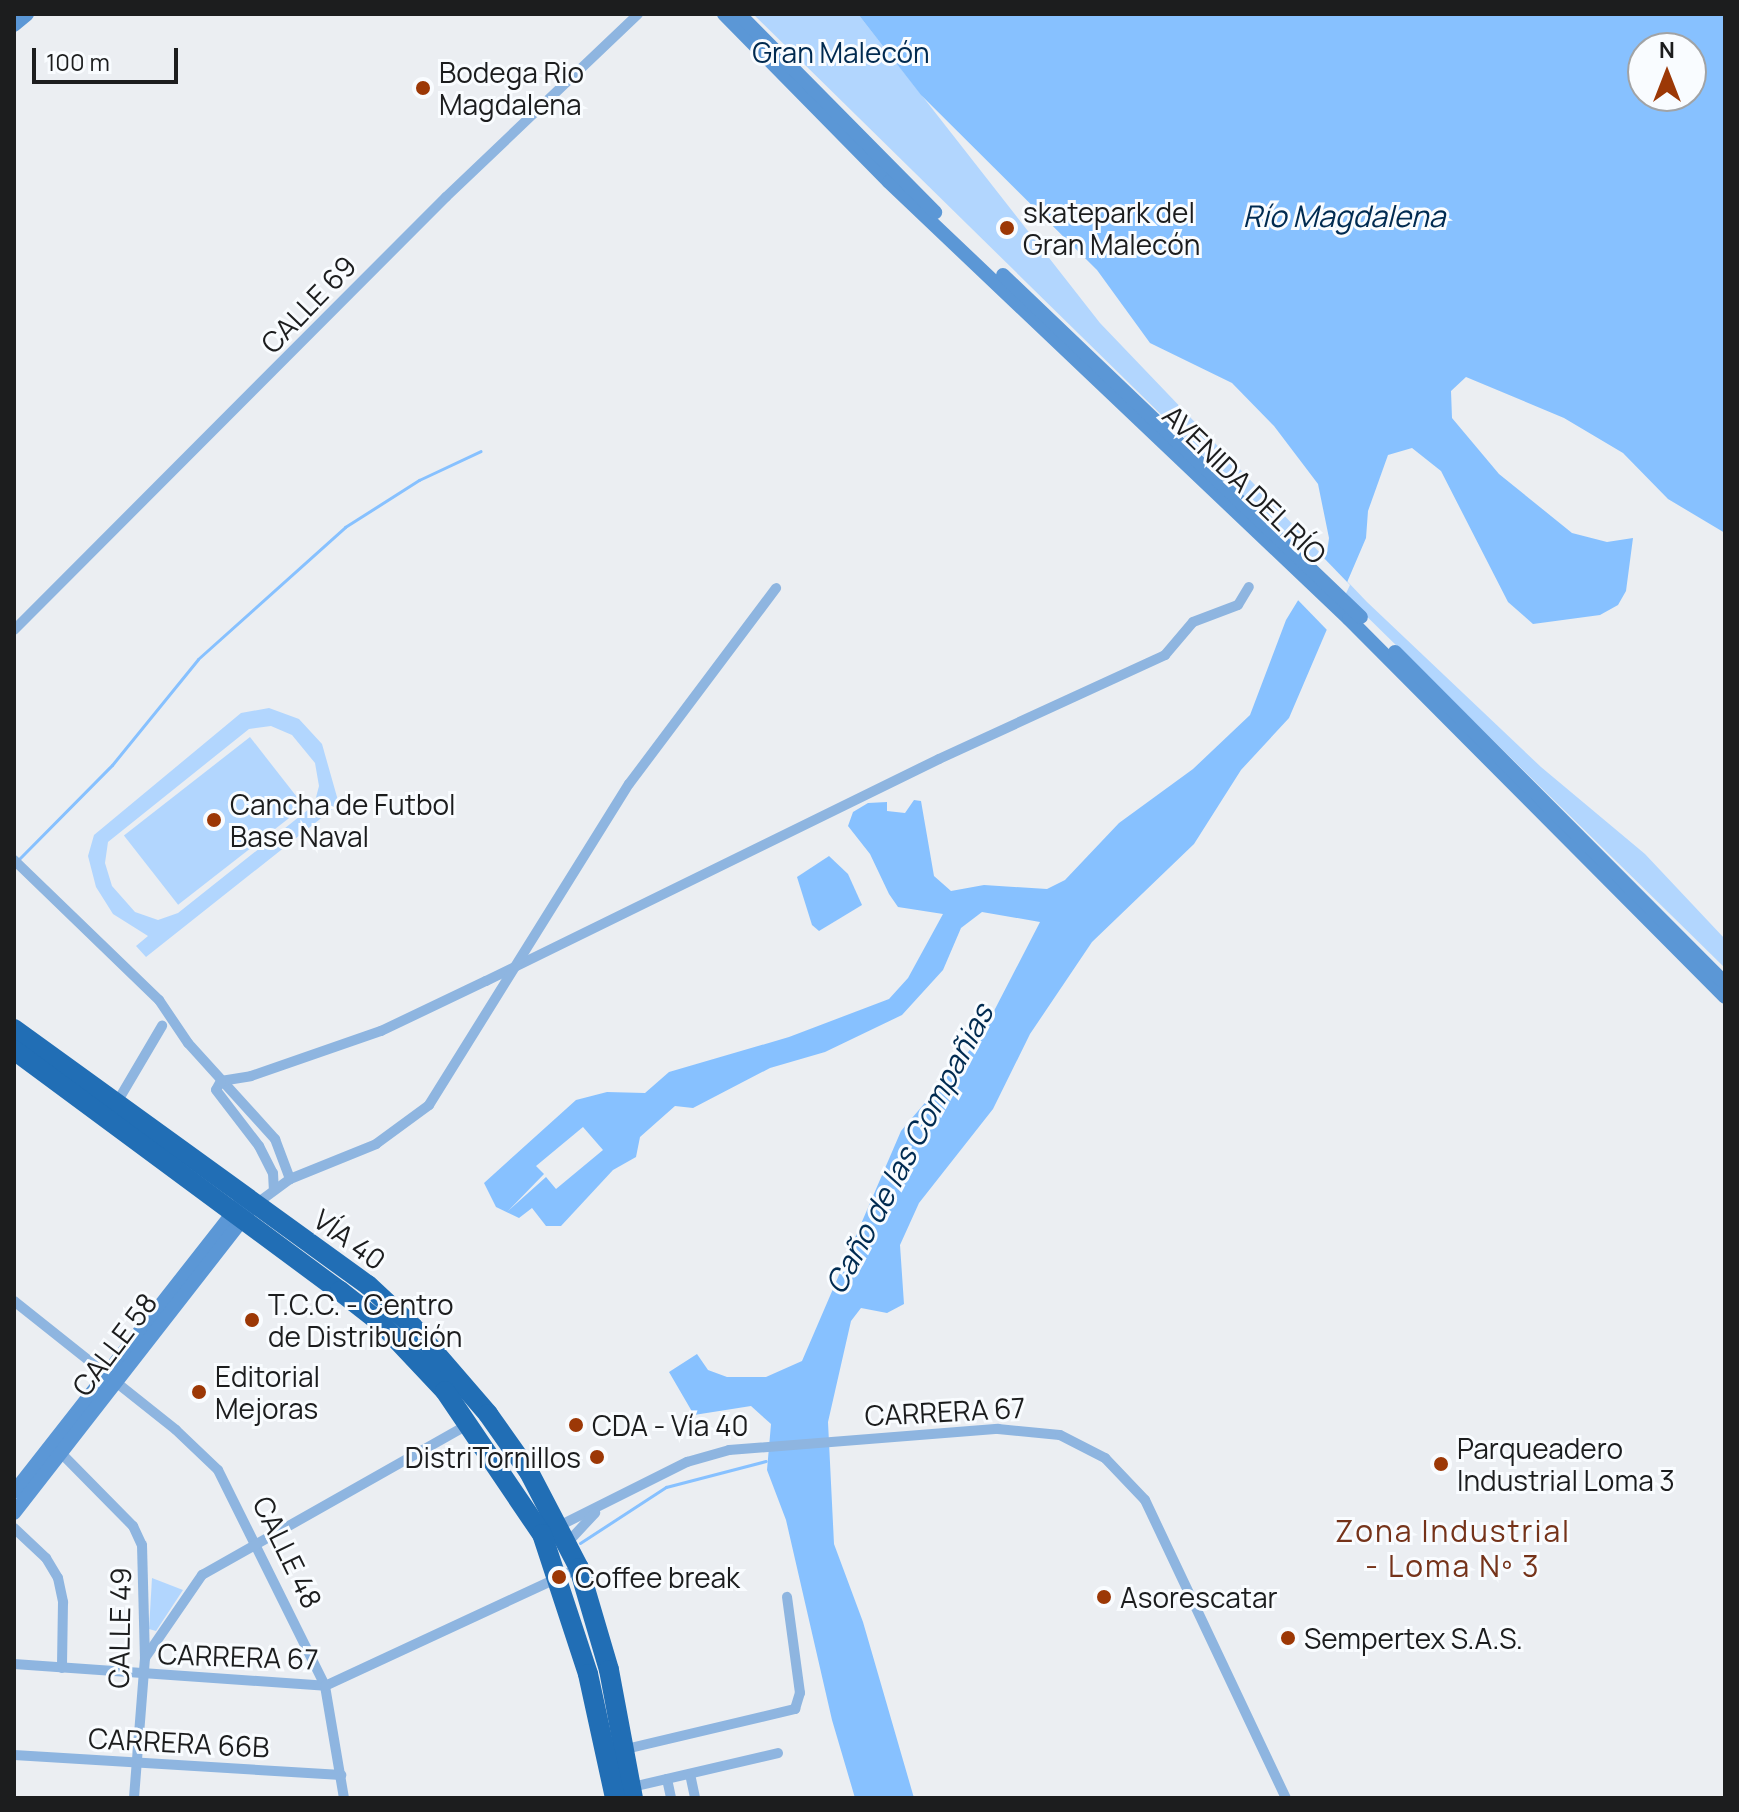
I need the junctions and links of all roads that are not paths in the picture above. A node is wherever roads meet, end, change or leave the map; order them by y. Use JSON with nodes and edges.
{"nodes":[{"id":1,"x":27,"y":14,"type":"edge"},
{"id":2,"x":638,"y":14,"type":"edge"},
{"id":3,"x":724,"y":14,"type":"edge"},
{"id":4,"x":739,"y":14,"type":"edge"},
{"id":5,"x":14,"y":25,"type":"edge"},
{"id":6,"x":1305,"y":570,"type":"junction"},
{"id":7,"x":1249,"y":587,"type":"dead end"},
{"id":8,"x":776,"y":588,"type":"dead end"},
{"id":9,"x":1353,"y":616,"type":"junction"},
{"id":10,"x":14,"y":630,"type":"edge"},
{"id":11,"x":14,"y":860,"type":"edge"},
{"id":12,"x":515,"y":967,"type":"junction"},
{"id":13,"x":1725,"y":984,"type":"edge"},
{"id":14,"x":1725,"y":997,"type":"edge"},
{"id":15,"x":162,"y":1026,"type":"dead end"},
{"id":16,"x":14,"y":1029,"type":"edge"},
{"id":17,"x":14,"y":1050,"type":"edge"},
{"id":18,"x":221,"y":1081,"type":"junction"},
{"id":19,"x":116,"y":1104,"type":"junction"},
{"id":20,"x":290,"y":1179,"type":"junction"},
{"id":21,"x":274,"y":1190,"type":"junction"},
{"id":22,"x":244,"y":1208,"type":"junction"},
{"id":23,"x":14,"y":1301,"type":"edge"},
{"id":24,"x":113,"y":1379,"type":"junction"},
{"id":25,"x":479,"y":1419,"type":"junction"},
{"id":26,"x":57,"y":1450,"type":"junction"},
{"id":27,"x":14,"y":1492,"type":"edge"},
{"id":28,"x":600,"y":1509,"type":"junction"},
{"id":29,"x":14,"y":1513,"type":"edge"},
{"id":30,"x":14,"y":1528,"type":"edge"},
{"id":31,"x":557,"y":1534,"type":"junction"},
{"id":32,"x":259,"y":1546,"type":"junction"},
{"id":33,"x":579,"y":1568,"type":"junction"},
{"id":34,"x":559,"y":1577,"type":"junction"},
{"id":35,"x":787,"y":1597,"type":"dead end"},
{"id":36,"x":145,"y":1658,"type":"junction"},
{"id":37,"x":14,"y":1664,"type":"edge"},
{"id":38,"x":62,"y":1668,"type":"junction"},
{"id":39,"x":144,"y":1677,"type":"junction"},
{"id":40,"x":325,"y":1686,"type":"junction"},
{"id":41,"x":626,"y":1749,"type":"junction"},
{"id":42,"x":778,"y":1753,"type":"dead end"},
{"id":43,"x":14,"y":1755,"type":"edge"},
{"id":44,"x":136,"y":1765,"type":"junction"},
{"id":45,"x":690,"y":1774,"type":"junction"},
{"id":46,"x":341,"y":1775,"type":"junction"},
{"id":47,"x":667,"y":1779,"type":"junction"},
{"id":48,"x":620,"y":1794,"type":"edge"},
{"id":49,"x":134,"y":1798,"type":"edge"},
{"id":50,"x":344,"y":1798,"type":"edge"},
{"id":51,"x":671,"y":1798,"type":"edge"},
{"id":52,"x":695,"y":1798,"type":"edge"},
{"id":53,"x":1286,"y":1798,"type":"edge"}],
"edges":[{"from":1,"to":5,"type":"main road"},
{"from":2,"to":10,"type":"street","name":"CALLE 69"},
{"from":3,"to":6,"type":"main road","name":"AVENIDA DEL RÍO"},
{"from":4,"to":6,"type":"main road","name":"AVENIDA DEL RÍO"},
{"from":6,"to":9,"type":"main road","name":"AVENIDA DEL RÍO"},
{"from":7,"to":12,"type":"street"},
{"from":8,"to":12,"type":"street"},
{"from":9,"to":13,"type":"main road","name":"AVENIDA DEL RÍO"},
{"from":9,"to":14,"type":"main road","name":"AVENIDA DEL RÍO"},
{"from":11,"to":18,"type":"street"},
{"from":12,"to":18,"type":"street"},
{"from":12,"to":20,"type":"street"},
{"from":15,"to":19,"type":"street"},
{"from":16,"to":19,"type":"highway","name":"VÍA 40"},
{"from":17,"to":22,"type":"highway","name":"VÍA 40"},
{"from":18,"to":20,"type":"street"},
{"from":18,"to":21,"type":"street"},
{"from":19,"to":22,"type":"highway","name":"VÍA 40"},
{"from":20,"to":21,"type":"street"},
{"from":21,"to":22,"type":"street"},
{"from":22,"to":24,"type":"main road","name":"CALLE 58"},
{"from":22,"to":25,"type":"highway","name":"VÍA 40"},
{"from":23,"to":24,"type":"street","name":"CALLE 48"},
{"from":24,"to":26,"type":"main road","name":"CALLE 58"},
{"from":24,"to":32,"type":"street","name":"CALLE 48"},
{"from":25,"to":31,"type":"highway","name":"VÍA 40"},
{"from":25,"to":32,"type":"street"},
{"from":26,"to":27,"type":"main road","name":"CALLE 58"},
{"from":26,"to":29,"type":"main road","name":"CALLE 58"},
{"from":26,"to":36,"type":"street","name":"CALLE 49"},
{"from":28,"to":31,"type":"street","name":"CARRERA 67"},
{"from":28,"to":31,"type":"street","name":"CARRERA 67"},
{"from":28,"to":53,"type":"street","name":"CARRERA 67"},
{"from":30,"to":38,"type":"street"},
{"from":31,"to":33,"type":"highway","name":"VÍA 40"},
{"from":31,"to":34,"type":"highway","name":"VÍA 40"},
{"from":32,"to":36,"type":"street"},
{"from":32,"to":40,"type":"street","name":"CALLE 48"},
{"from":33,"to":34,"type":"street","name":"CARRERA 67"},
{"from":33,"to":41,"type":"highway","name":"VÍA 40"},
{"from":34,"to":40,"type":"street","name":"CARRERA 67"},
{"from":34,"to":48,"type":"highway","name":"VÍA 40"},
{"from":35,"to":41,"type":"street"},
{"from":36,"to":39,"type":"street","name":"CALLE 49"},
{"from":37,"to":38,"type":"street","name":"CARRERA 67"},
{"from":38,"to":39,"type":"street","name":"CARRERA 67"},
{"from":39,"to":40,"type":"street","name":"CARRERA 67"},
{"from":39,"to":44,"type":"street","name":"CALLE 49"},
{"from":40,"to":46,"type":"street","name":"CALLE 48"},
{"from":41,"to":48,"type":"highway","name":"VÍA 40"},
{"from":42,"to":45,"type":"street"},
{"from":43,"to":44,"type":"street","name":"CARRERA 66B"},
{"from":44,"to":46,"type":"street","name":"CARRERA 66B"},
{"from":44,"to":49,"type":"street","name":"CALLE 49"},
{"from":45,"to":47,"type":"street"},
{"from":45,"to":52,"type":"street"},
{"from":46,"to":50,"type":"street","name":"CALLE 48"},
{"from":47,"to":48,"type":"street"},
{"from":47,"to":51,"type":"street"}]}
